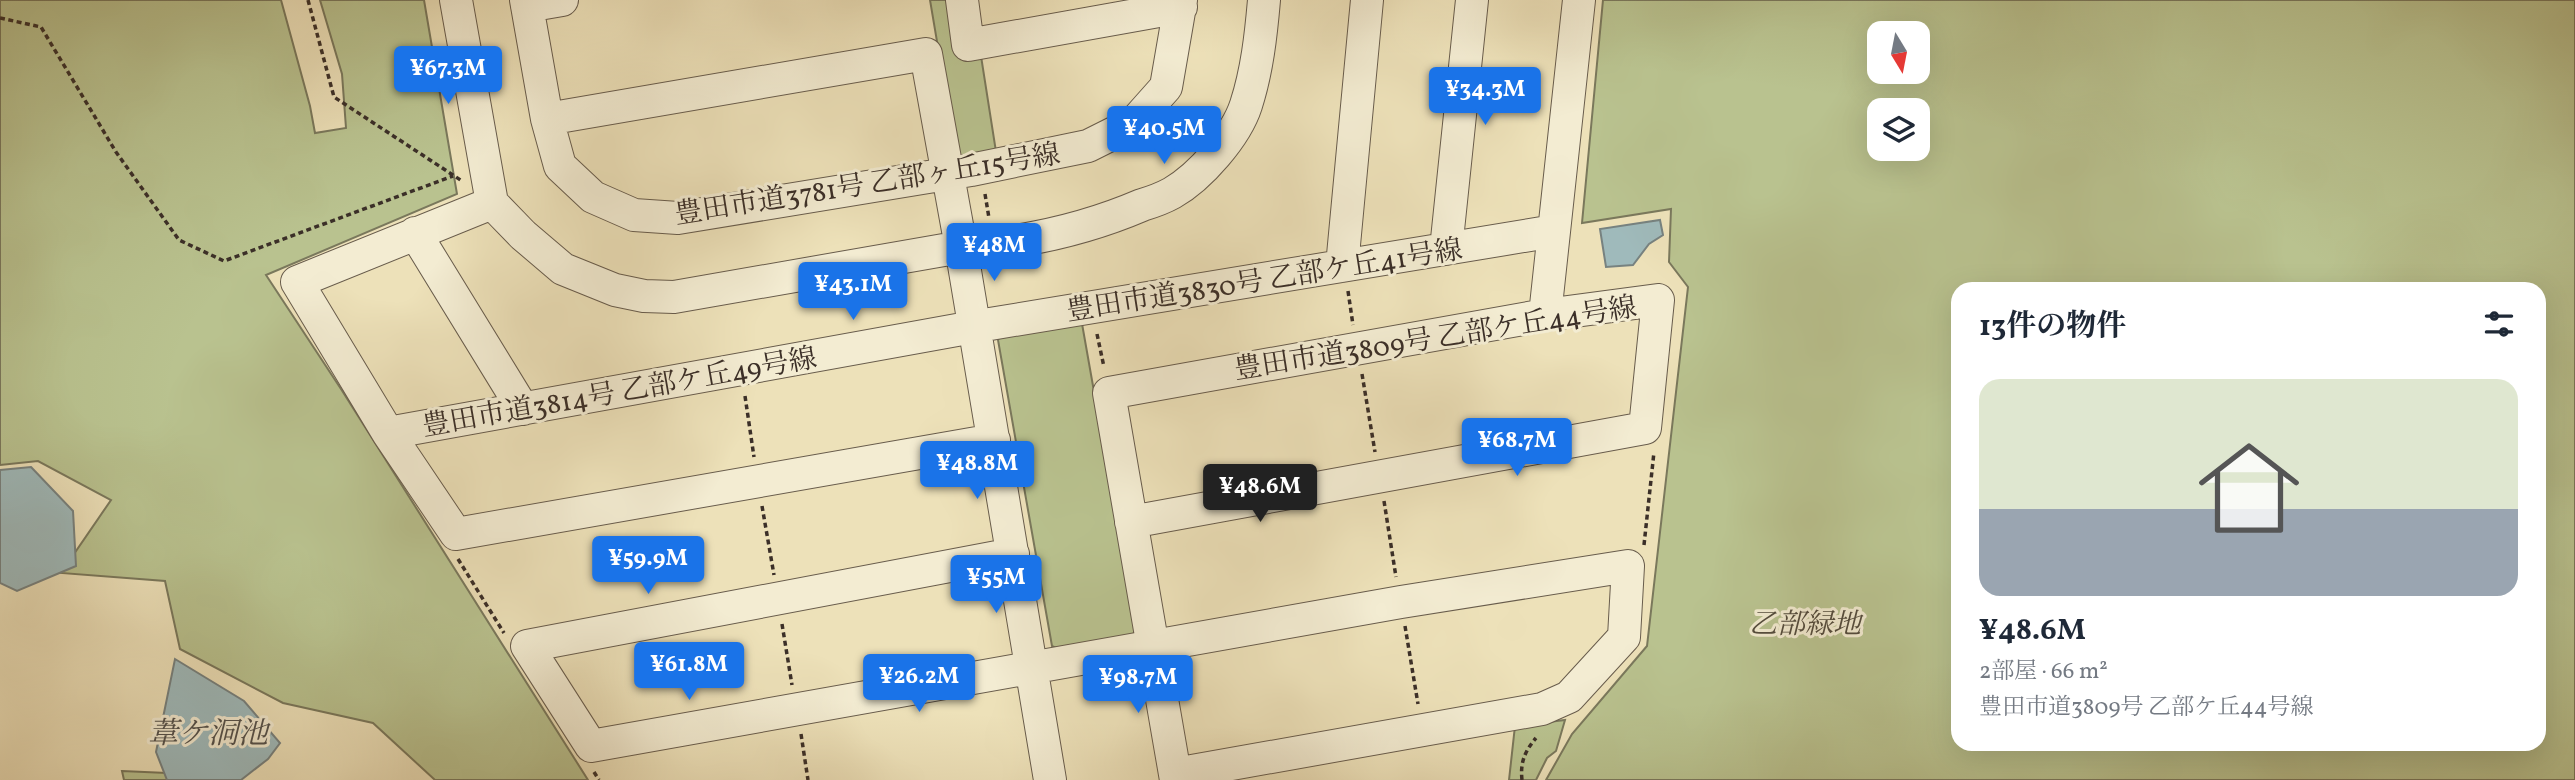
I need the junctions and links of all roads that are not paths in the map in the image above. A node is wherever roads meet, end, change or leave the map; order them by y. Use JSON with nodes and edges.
{"nodes":[{"id":1,"x":456,"y":0,"type":"edge"},
{"id":2,"x":562,"y":0,"type":"edge"},
{"id":3,"x":962,"y":0,"type":"edge"},
{"id":4,"x":1264,"y":0,"type":"edge"},
{"id":5,"x":1367,"y":0,"type":"edge"},
{"id":6,"x":1472,"y":0,"type":"edge"},
{"id":7,"x":1578,"y":0,"type":"edge"},
{"id":8,"x":526,"y":3,"type":"edge"},
{"id":9,"x":1181,"y":4,"type":"edge"},
{"id":10,"x":547,"y":119,"type":"junction"},
{"id":11,"x":948,"y":173,"type":"junction"},
{"id":12,"x":492,"y":203,"type":"junction"},
{"id":13,"x":1554,"y":231,"type":"junction"},
{"id":14,"x":415,"y":233,"type":"junction"},
{"id":15,"x":980,"y":241,"type":"junction"},
{"id":16,"x":1446,"y":249,"type":"junction"},
{"id":17,"x":1344,"y":276,"type":"junction"},
{"id":18,"x":1545,"y":315,"type":"junction"},
{"id":19,"x":975,"y":327,"type":"junction"},
{"id":20,"x":523,"y":409,"type":"junction"},
{"id":21,"x":388,"y":433,"type":"junction"},
{"id":22,"x":994,"y":440,"type":"junction"},
{"id":23,"x":1131,"y":522,"type":"junction"},
{"id":24,"x":1013,"y":554,"type":"junction"},
{"id":25,"x":1153,"y":646,"type":"junction"},
{"id":26,"x":1032,"y":668,"type":"junction"},
{"id":27,"x":1175,"y":777,"type":"edge"},
{"id":28,"x":1049,"y":780,"type":"edge"}],
"edges":[{"from":1,"to":12,"type":"street"},
{"from":2,"to":8,"type":"street"},
{"from":3,"to":9,"type":"street"},
{"from":4,"to":15,"type":"street"},
{"from":5,"to":17,"type":"street"},
{"from":6,"to":16,"type":"street"},
{"from":7,"to":13,"type":"street"},
{"from":8,"to":10,"type":"street","name":"豊田市道3781号 乙部ヶ丘15号線"},
{"from":9,"to":11,"type":"street","name":"豊田市道3781号 乙部ヶ丘15号線"},
{"from":10,"to":11,"type":"street","name":"豊田市道3781号 乙部ヶ丘15号線"},
{"from":10,"to":11,"type":"street"},
{"from":11,"to":15,"type":"street"},
{"from":12,"to":14,"type":"street"},
{"from":12,"to":15,"type":"street"},
{"from":13,"to":16,"type":"street","name":"豊田市道3830号 乙部ケ丘41号線"},
{"from":13,"to":18,"type":"street"},
{"from":14,"to":20,"type":"street"},
{"from":14,"to":21,"type":"street"},
{"from":15,"to":19,"type":"street"},
{"from":16,"to":17,"type":"street","name":"豊田市道3830号 乙部ケ丘41号線"},
{"from":17,"to":19,"type":"street","name":"豊田市道3830号 乙部ケ丘41号線"},
{"from":18,"to":23,"type":"street","name":"豊田市道3809号 乙部ケ丘44号線"},
{"from":18,"to":23,"type":"street","name":"豊田市道3809号 乙部ケ丘44号線"},
{"from":19,"to":20,"type":"street","name":"豊田市道3814号 乙部ケ丘49号線"},
{"from":19,"to":22,"type":"street"},
{"from":20,"to":21,"type":"street","name":"豊田市道3814号 乙部ケ丘49号線"},
{"from":21,"to":22,"type":"street"},
{"from":22,"to":24,"type":"street"},
{"from":23,"to":25,"type":"street"},
{"from":24,"to":26,"type":"street"},
{"from":24,"to":26,"type":"street"},
{"from":25,"to":26,"type":"street"},
{"from":25,"to":27,"type":"street"},
{"from":25,"to":27,"type":"street"},
{"from":26,"to":28,"type":"street"}]}
